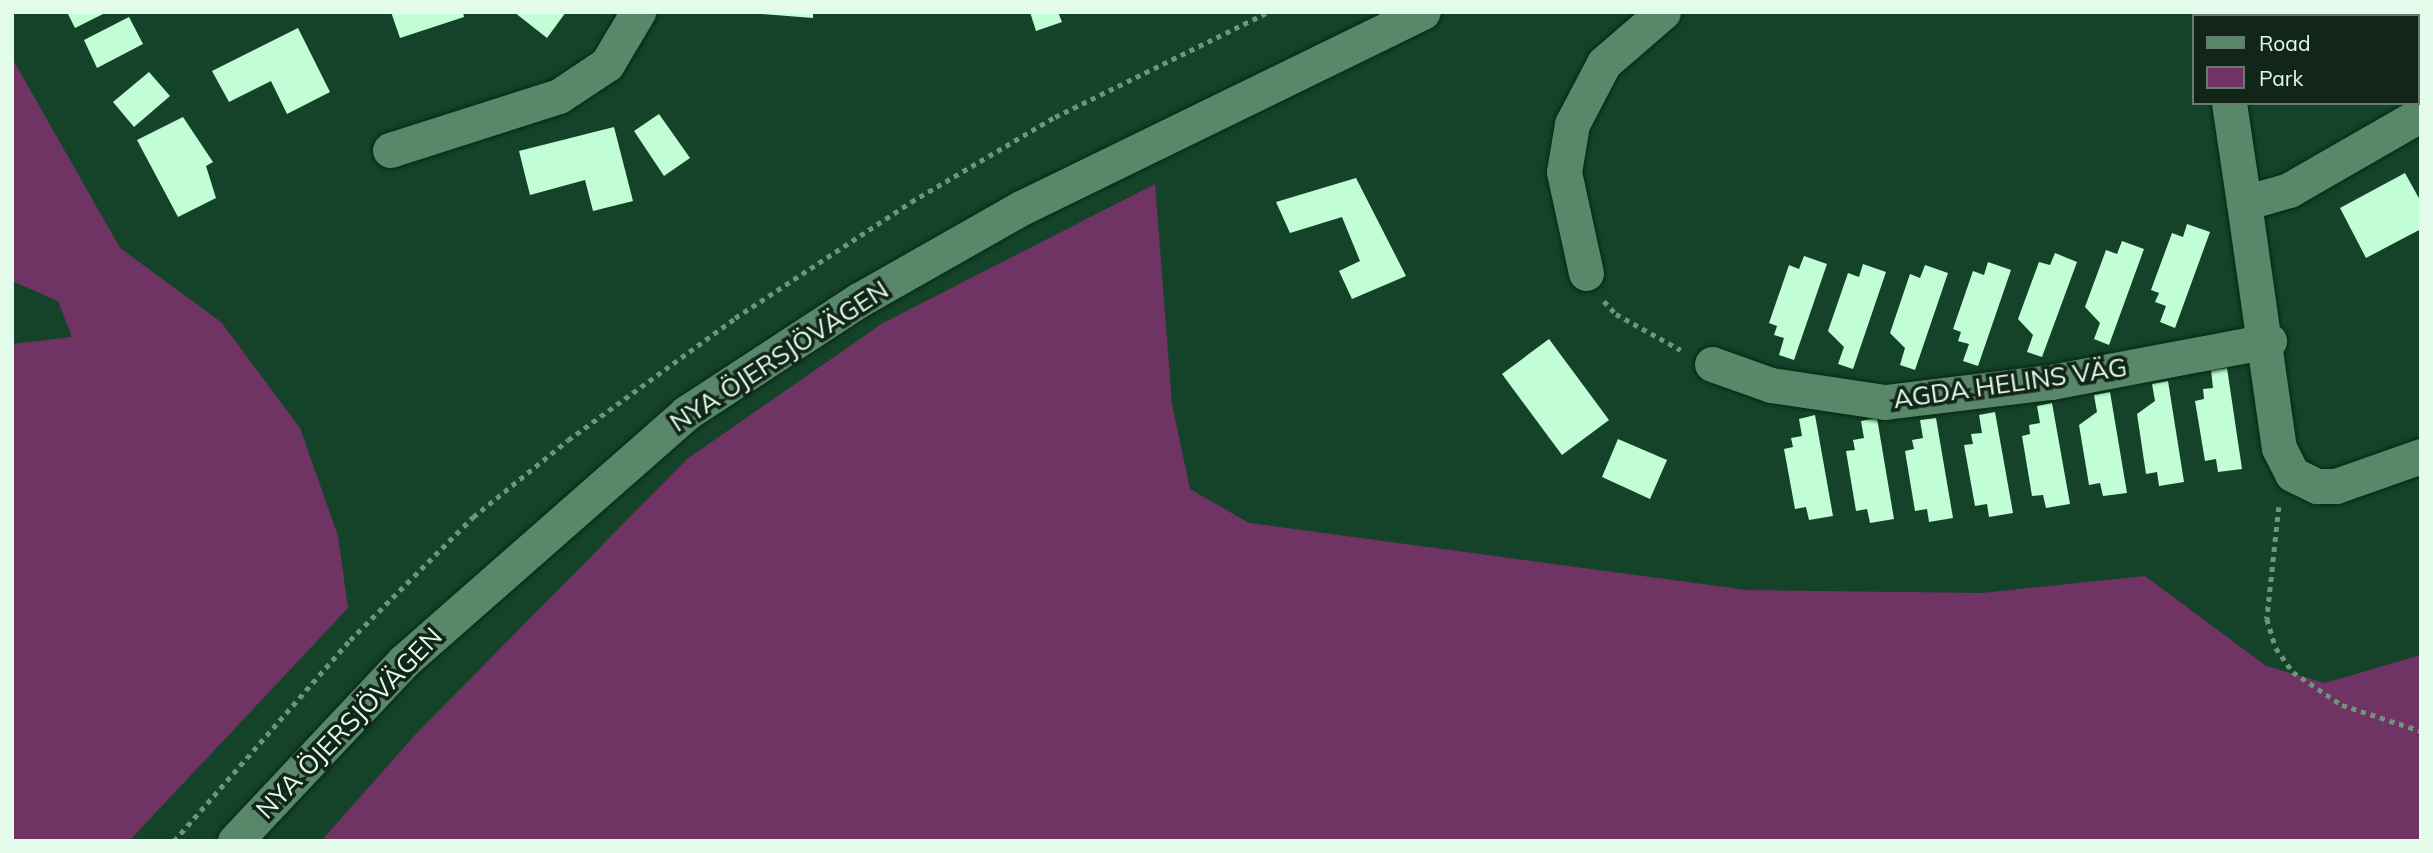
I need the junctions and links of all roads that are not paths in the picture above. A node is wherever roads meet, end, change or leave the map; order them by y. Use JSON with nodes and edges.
{"nodes":[{"id":1,"x":638,"y":12,"type":"edge"},
{"id":2,"x":1423,"y":12,"type":"edge"},
{"id":3,"x":1663,"y":12,"type":"edge"},
{"id":4,"x":2229,"y":105,"type":"edge"},
{"id":5,"x":2421,"y":114,"type":"edge"},
{"id":6,"x":390,"y":150,"type":"dead end"},
{"id":7,"x":2245,"y":203,"type":"junction"},
{"id":8,"x":1586,"y":274,"type":"road end"},
{"id":9,"x":2269,"y":341,"type":"junction"},
{"id":10,"x":1712,"y":364,"type":"road end"},
{"id":11,"x":2421,"y":456,"type":"edge"},
{"id":12,"x":235,"y":841,"type":"edge"}],
"edges":[{"from":1,"to":6,"type":"street"},
{"from":2,"to":12,"type":"street","name":"NYA ÖJERSJÖVÄGEN"},
{"from":3,"to":8,"type":"street"},
{"from":4,"to":7,"type":"street"},
{"from":5,"to":7,"type":"street"},
{"from":7,"to":9,"type":"street"},
{"from":9,"to":10,"type":"street","name":"AGDA HELINS VÄG"},
{"from":9,"to":11,"type":"street"}]}
